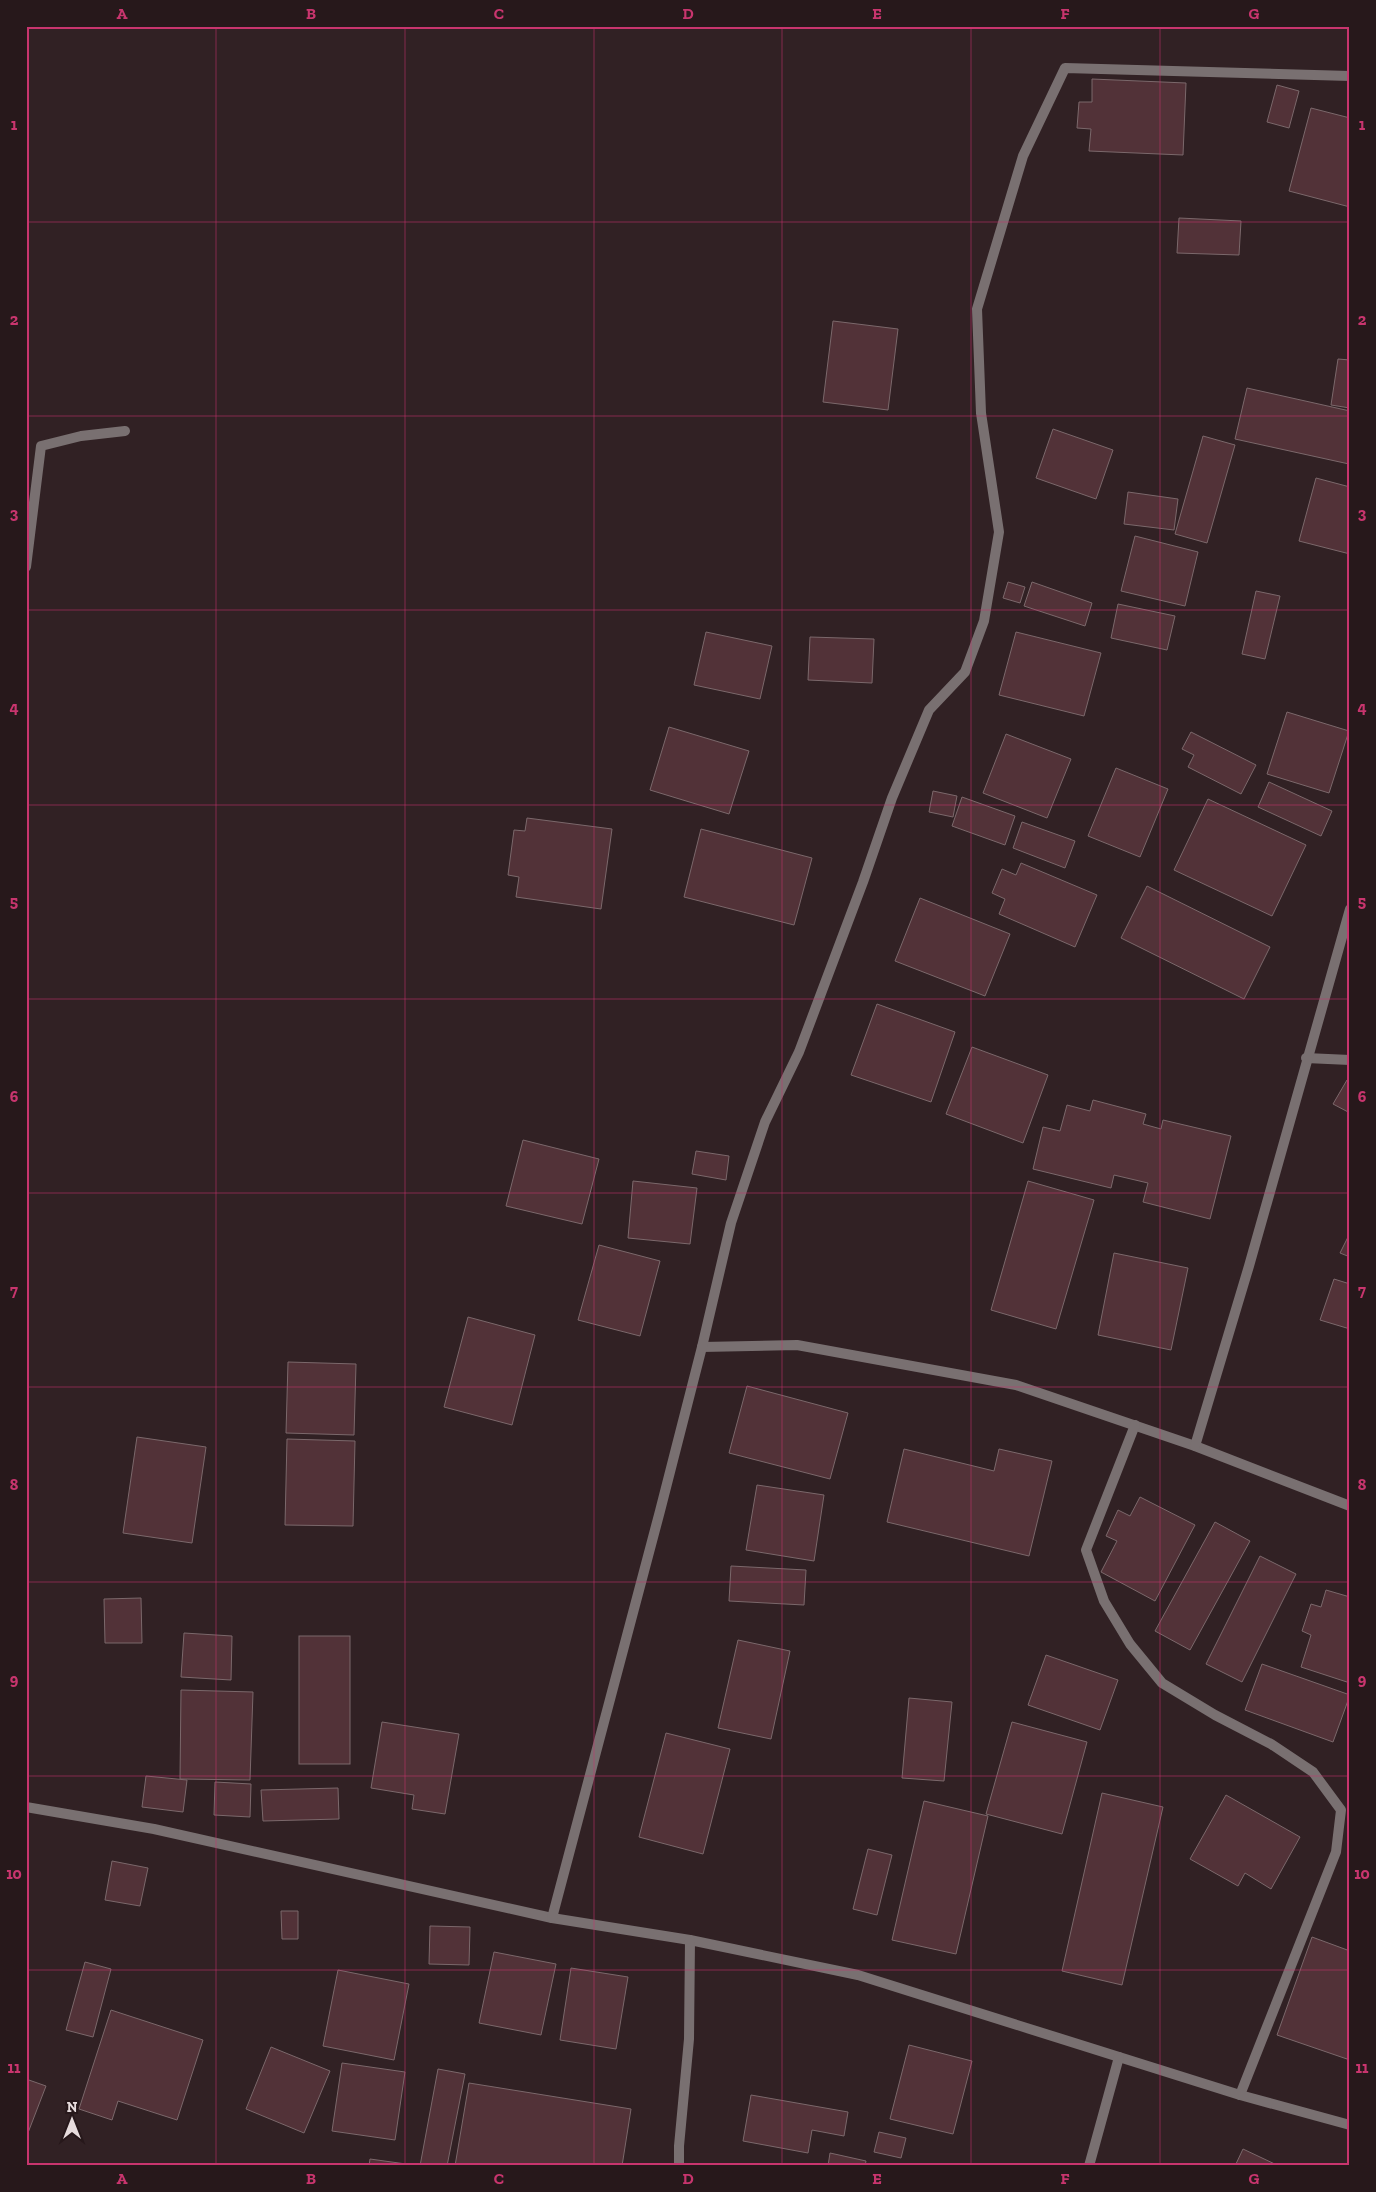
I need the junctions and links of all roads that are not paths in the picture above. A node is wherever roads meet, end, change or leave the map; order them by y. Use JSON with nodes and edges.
{"nodes":[{"id":1,"x":1350,"y":76,"type":"edge"},
{"id":2,"x":126,"y":431,"type":"dead end"},
{"id":3,"x":26,"y":567,"type":"edge"},
{"id":4,"x":1350,"y":909,"type":"edge"},
{"id":5,"x":1306,"y":1058,"type":"junction"},
{"id":6,"x":1350,"y":1060,"type":"edge"},
{"id":7,"x":702,"y":1347,"type":"junction"},
{"id":8,"x":1135,"y":1425,"type":"junction"},
{"id":9,"x":1195,"y":1446,"type":"junction"},
{"id":10,"x":1350,"y":1506,"type":"edge"},
{"id":11,"x":26,"y":1807,"type":"edge"},
{"id":12,"x":552,"y":1918,"type":"junction"},
{"id":13,"x":690,"y":1940,"type":"junction"},
{"id":14,"x":1120,"y":2057,"type":"junction"},
{"id":15,"x":1240,"y":2094,"type":"junction"},
{"id":16,"x":1350,"y":2125,"type":"edge"},
{"id":17,"x":679,"y":2166,"type":"edge"},
{"id":18,"x":1089,"y":2166,"type":"edge"}],
"edges":[{"from":1,"to":7,"type":"street"},
{"from":2,"to":3,"type":"street"},
{"from":4,"to":5,"type":"street"},
{"from":5,"to":6,"type":"street"},
{"from":5,"to":9,"type":"street"},
{"from":7,"to":8,"type":"street"},
{"from":7,"to":12,"type":"street"},
{"from":8,"to":9,"type":"street"},
{"from":8,"to":15,"type":"street"},
{"from":9,"to":10,"type":"street"},
{"from":11,"to":12,"type":"street"},
{"from":12,"to":13,"type":"street"},
{"from":13,"to":14,"type":"street"},
{"from":13,"to":17,"type":"street"},
{"from":14,"to":15,"type":"street"},
{"from":14,"to":18,"type":"street"},
{"from":15,"to":16,"type":"street"}]}
